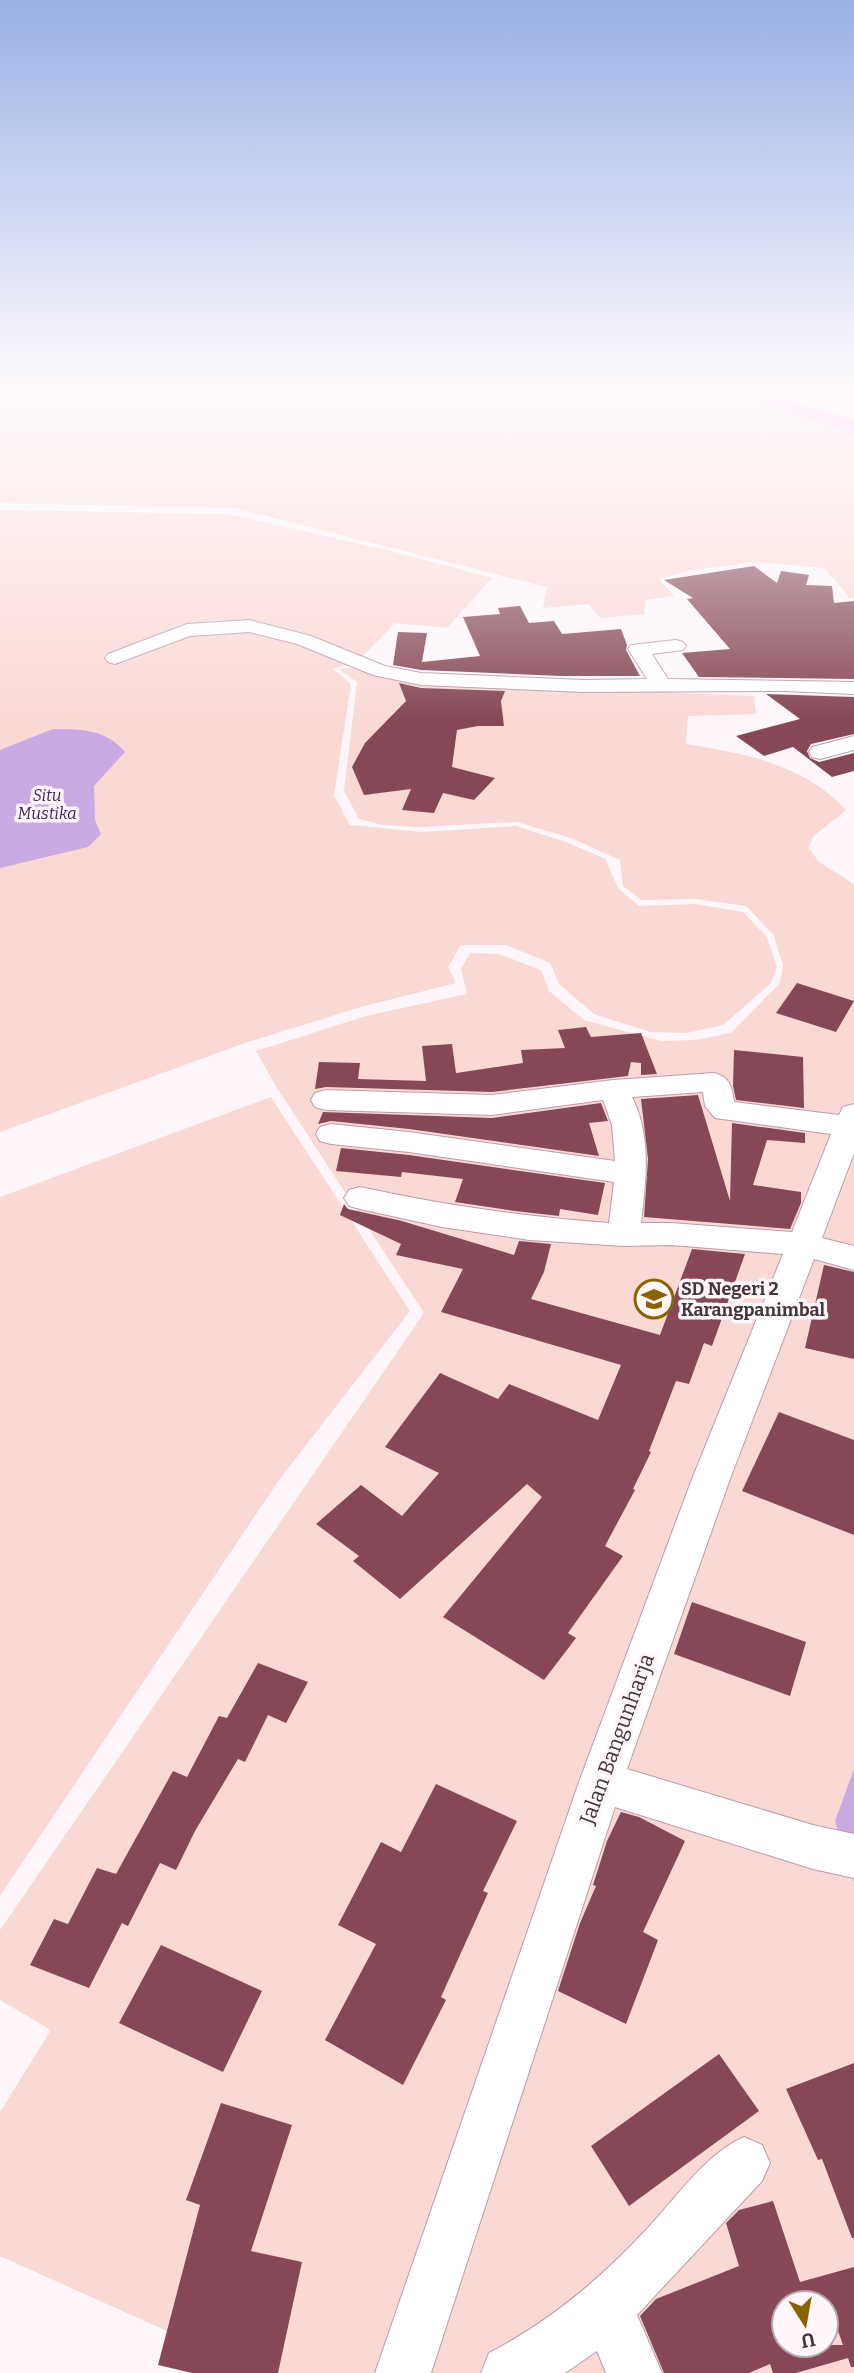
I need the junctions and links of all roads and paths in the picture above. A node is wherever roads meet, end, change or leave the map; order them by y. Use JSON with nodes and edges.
{"nodes":[{"id":1,"x":115,"y":658,"type":"dead end"},
{"id":2,"x":705,"y":686,"type":"junction"},
{"id":3,"x":663,"y":687,"type":"junction"},
{"id":4,"x":854,"y":688,"type":"edge"},
{"id":5,"x":854,"y":743,"type":"edge"},
{"id":6,"x":820,"y":752,"type":"dead end"},
{"id":7,"x":614,"y":1089,"type":"junction"},
{"id":8,"x":326,"y":1100,"type":"dead end"},
{"id":9,"x":850,"y":1133,"type":"edge"},
{"id":10,"x":331,"y":1134,"type":"dead end"},
{"id":11,"x":630,"y":1174,"type":"junction"},
{"id":12,"x":360,"y":1198,"type":"dead end"},
{"id":13,"x":624,"y":1235,"type":"junction"},
{"id":14,"x":801,"y":1244,"type":"junction"},
{"id":15,"x":854,"y":1258,"type":"edge"},
{"id":16,"x":601,"y":1782,"type":"junction"},
{"id":17,"x":854,"y":1856,"type":"edge"},
{"id":18,"x":744,"y":2163,"type":"dead end"},
{"id":19,"x":607,"y":2309,"type":"junction"},
{"id":20,"x":402,"y":2373,"type":"edge"},
{"id":21,"x":509,"y":2373,"type":"edge"},
{"id":22,"x":634,"y":2373,"type":"edge"}],
"edges":[{"from":1,"to":3,"type":"street"},
{"from":2,"to":3,"type":"street"},
{"from":2,"to":3,"type":"street"},
{"from":2,"to":4,"type":"street"},
{"from":5,"to":6,"type":"street"},
{"from":7,"to":8,"type":"street"},
{"from":7,"to":9,"type":"street"},
{"from":7,"to":11,"type":"street"},
{"from":9,"to":14,"type":"street","name":"Jalan Bangunharja"},
{"from":10,"to":11,"type":"street"},
{"from":11,"to":13,"type":"street"},
{"from":12,"to":13,"type":"street"},
{"from":13,"to":14,"type":"street"},
{"from":14,"to":15,"type":"street"},
{"from":14,"to":16,"type":"street","name":"Jalan Bangunharja"},
{"from":16,"to":17,"type":"street"},
{"from":16,"to":20,"type":"street","name":"Jalan Bangunharja"},
{"from":18,"to":19,"type":"street"},
{"from":19,"to":21,"type":"street"},
{"from":19,"to":22,"type":"street"}]}
